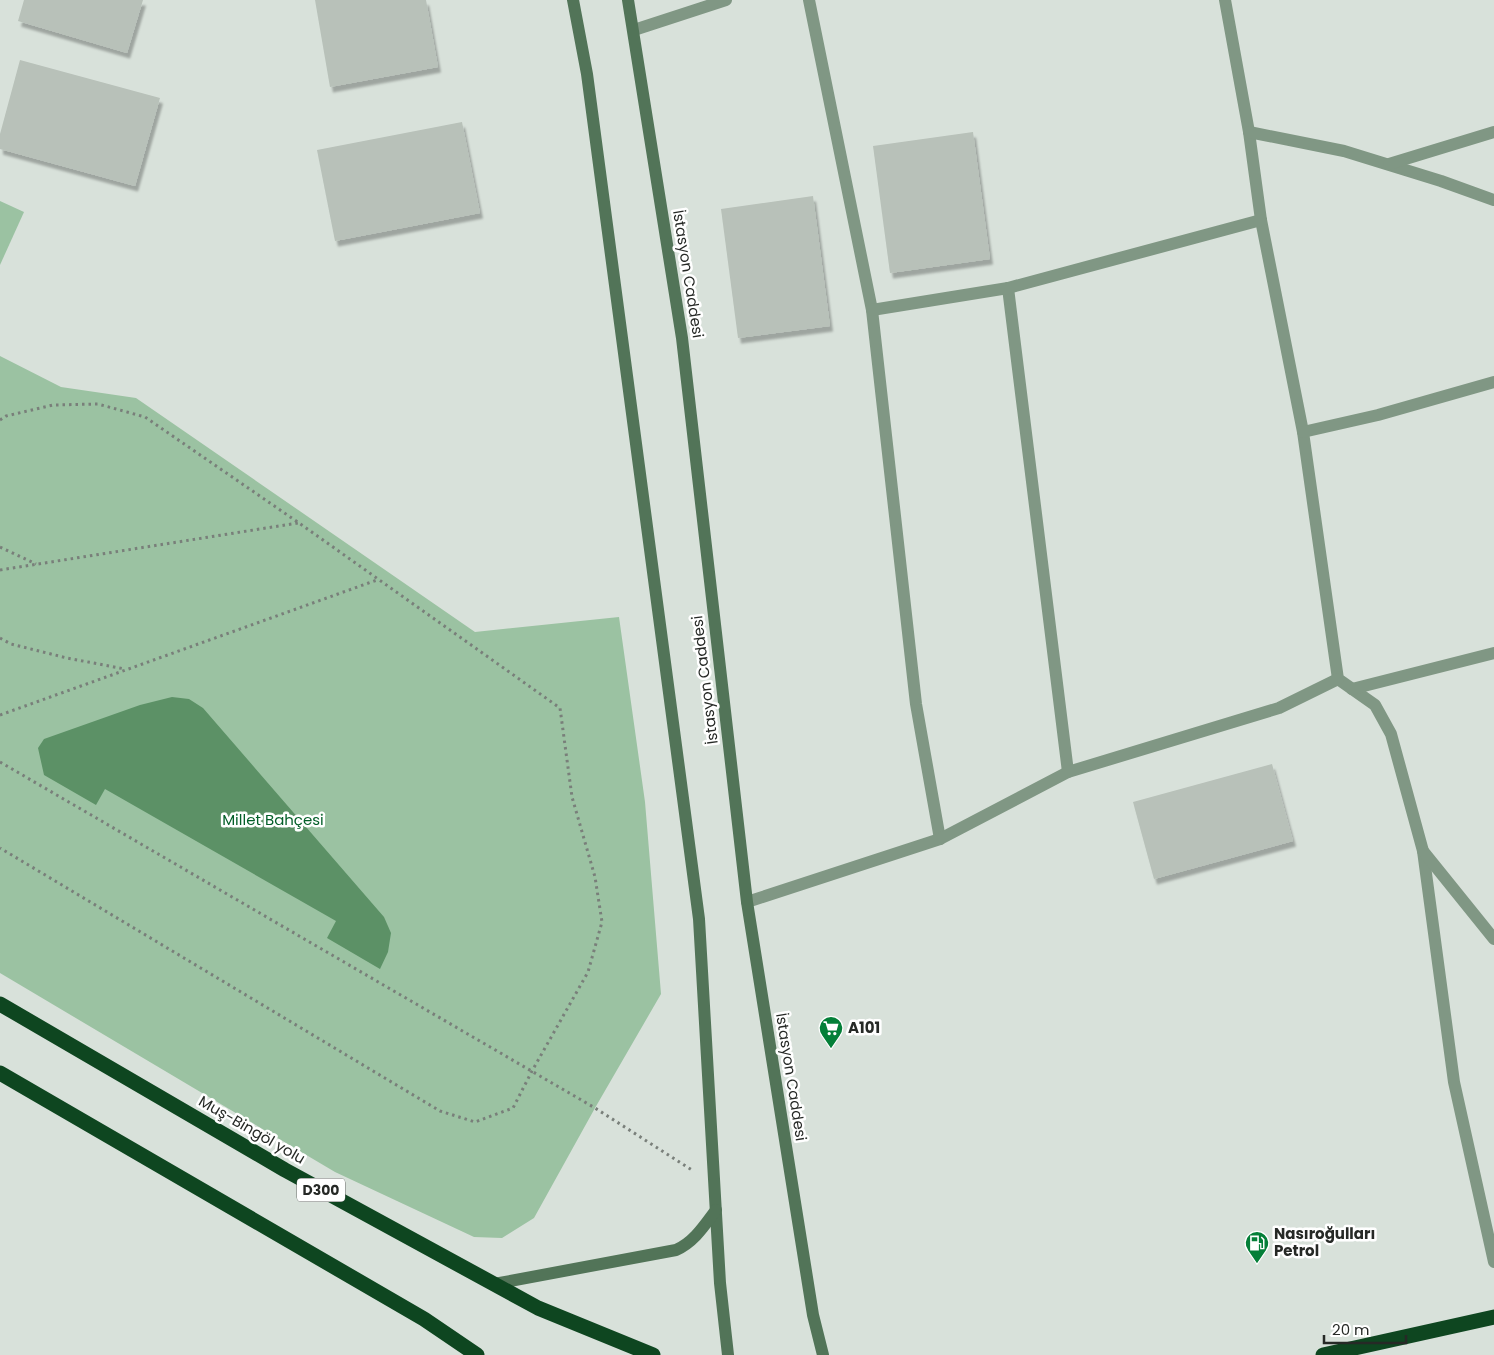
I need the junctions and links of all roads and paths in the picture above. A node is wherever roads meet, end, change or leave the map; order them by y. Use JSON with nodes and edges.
{"nodes":[{"id":1,"x":573,"y":0,"type":"edge"},
{"id":2,"x":628,"y":0,"type":"edge"},
{"id":3,"x":726,"y":0,"type":"edge"},
{"id":4,"x":809,"y":0,"type":"edge"},
{"id":5,"x":1226,"y":0,"type":"edge"},
{"id":6,"x":634,"y":30,"type":"junction"},
{"id":7,"x":1249,"y":132,"type":"junction"},
{"id":8,"x":1494,"y":132,"type":"edge"},
{"id":9,"x":1389,"y":164,"type":"junction"},
{"id":10,"x":1494,"y":200,"type":"edge"},
{"id":11,"x":1261,"y":220,"type":"junction"},
{"id":12,"x":1008,"y":288,"type":"junction"},
{"id":13,"x":872,"y":310,"type":"junction"},
{"id":14,"x":1494,"y":382,"type":"edge"},
{"id":15,"x":0,"y":420,"type":"edge"},
{"id":16,"x":1303,"y":432,"type":"junction"},
{"id":17,"x":298,"y":523,"type":"junction"},
{"id":18,"x":0,"y":547,"type":"edge"},
{"id":19,"x":37,"y":564,"type":"junction"},
{"id":20,"x":0,"y":570,"type":"edge"},
{"id":21,"x":378,"y":580,"type":"junction"},
{"id":22,"x":0,"y":638,"type":"edge"},
{"id":23,"x":1494,"y":653,"type":"edge"},
{"id":24,"x":127,"y":670,"type":"junction"},
{"id":25,"x":1338,"y":679,"type":"junction"},
{"id":26,"x":1352,"y":689,"type":"junction"},
{"id":27,"x":0,"y":715,"type":"edge"},
{"id":28,"x":0,"y":762,"type":"edge"},
{"id":29,"x":1068,"y":772,"type":"junction"},
{"id":30,"x":940,"y":838,"type":"junction"},
{"id":31,"x":0,"y":848,"type":"edge"},
{"id":32,"x":1423,"y":851,"type":"junction"},
{"id":33,"x":747,"y":902,"type":"junction"},
{"id":34,"x":1494,"y":939,"type":"edge"},
{"id":35,"x":0,"y":1004,"type":"edge"},
{"id":36,"x":532,"y":1071,"type":"junction"},
{"id":37,"x":0,"y":1072,"type":"edge"},
{"id":38,"x":714,"y":1184,"type":"junction"},
{"id":39,"x":716,"y":1210,"type":"junction"},
{"id":40,"x":1494,"y":1262,"type":"edge"},
{"id":41,"x":494,"y":1284,"type":"junction"},
{"id":42,"x":1494,"y":1317,"type":"edge"},
{"id":43,"x":477,"y":1355,"type":"edge"},
{"id":44,"x":653,"y":1355,"type":"edge"},
{"id":45,"x":728,"y":1355,"type":"edge"},
{"id":46,"x":823,"y":1355,"type":"edge"},
{"id":47,"x":1323,"y":1355,"type":"edge"}],
"edges":[{"from":1,"to":38,"type":"main road"},
{"from":2,"to":6,"type":"main road","name":"İstasyon Caddesi"},
{"from":3,"to":6,"type":"street"},
{"from":4,"to":13,"type":"street"},
{"from":5,"to":7,"type":"street"},
{"from":6,"to":33,"type":"main road","name":"İstasyon Caddesi"},
{"from":7,"to":9,"type":"street"},
{"from":7,"to":11,"type":"street"},
{"from":8,"to":9,"type":"street"},
{"from":9,"to":10,"type":"street"},
{"from":11,"to":12,"type":"street"},
{"from":11,"to":16,"type":"street"},
{"from":12,"to":13,"type":"street"},
{"from":12,"to":29,"type":"street"},
{"from":13,"to":30,"type":"street"},
{"from":14,"to":16,"type":"street"},
{"from":15,"to":17,"type":"path"},
{"from":16,"to":25,"type":"street"},
{"from":17,"to":19,"type":"path"},
{"from":17,"to":21,"type":"path"},
{"from":18,"to":19,"type":"path"},
{"from":19,"to":20,"type":"path"},
{"from":21,"to":24,"type":"path"},
{"from":21,"to":36,"type":"path"},
{"from":22,"to":24,"type":"path"},
{"from":23,"to":26,"type":"street"},
{"from":24,"to":27,"type":"path"},
{"from":25,"to":26,"type":"street"},
{"from":25,"to":29,"type":"street"},
{"from":26,"to":32,"type":"street"},
{"from":28,"to":36,"type":"path"},
{"from":29,"to":30,"type":"street"},
{"from":30,"to":33,"type":"street"},
{"from":31,"to":36,"type":"path"},
{"from":32,"to":34,"type":"street"},
{"from":32,"to":40,"type":"street"},
{"from":33,"to":46,"type":"main road","name":"İstasyon Caddesi"},
{"from":35,"to":41,"type":"highway","name":"Muş-Bingöl yolu","number":"D300"},
{"from":36,"to":38,"type":"path"},
{"from":37,"to":43,"type":"highway"},
{"from":38,"to":39,"type":"main road"},
{"from":39,"to":41,"type":"main road"},
{"from":39,"to":45,"type":"main road"},
{"from":41,"to":44,"type":"highway","name":"Muş-Bingöl yolu","number":"D300"},
{"from":42,"to":47,"type":"highway"}]}
